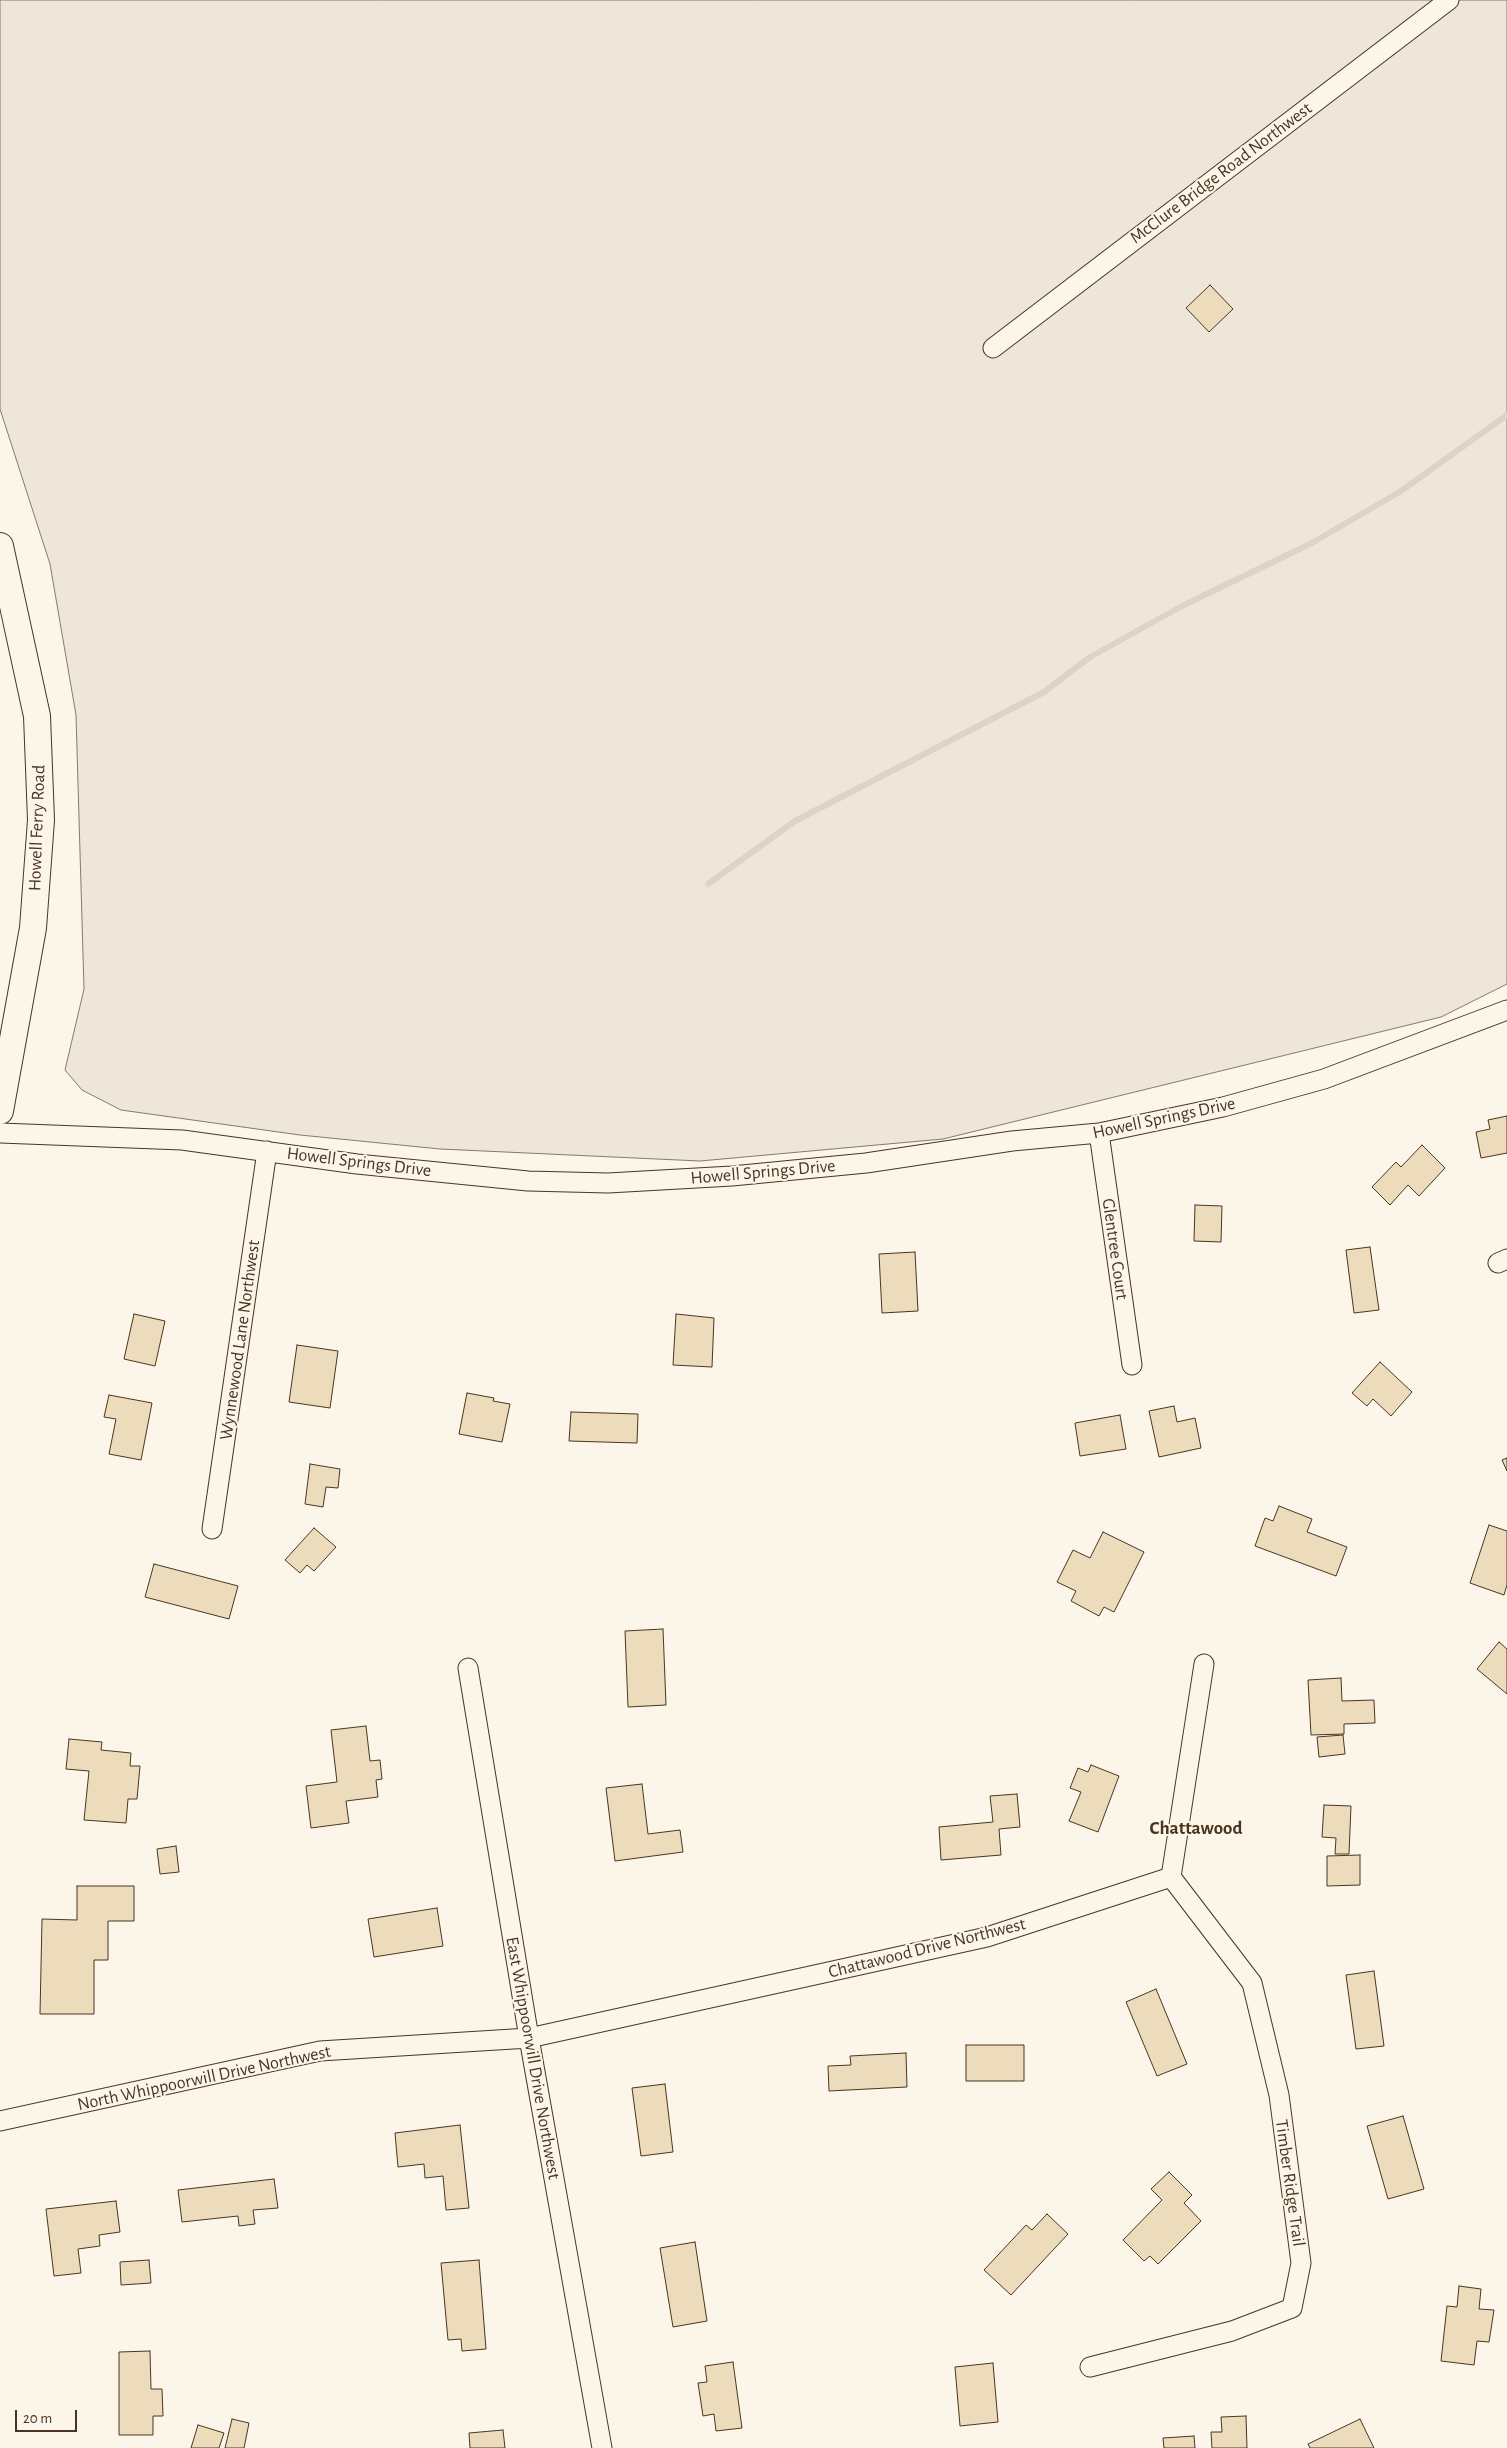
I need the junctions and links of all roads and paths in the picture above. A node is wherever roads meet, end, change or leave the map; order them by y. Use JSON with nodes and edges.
{"nodes":[{"id":1,"x":1449,"y":0,"type":"edge"},
{"id":2,"x":993,"y":348,"type":"dead end"},
{"id":3,"x":0,"y":546,"type":"edge"},
{"id":4,"x":1507,"y":1010,"type":"edge"},
{"id":5,"x":0,"y":1111,"type":"edge"},
{"id":6,"x":0,"y":1133,"type":"edge"},
{"id":7,"x":1099,"y":1133,"type":"junction"},
{"id":8,"x":267,"y":1151,"type":"junction"},
{"id":9,"x":1132,"y":1365,"type":"dead end"},
{"id":10,"x":212,"y":1529,"type":"dead end"},
{"id":11,"x":1204,"y":1664,"type":"dead end"},
{"id":12,"x":468,"y":1668,"type":"dead end"},
{"id":13,"x":1171,"y":1877,"type":"junction"},
{"id":14,"x":529,"y":2038,"type":"junction"},
{"id":15,"x":0,"y":2121,"type":"edge"},
{"id":16,"x":1090,"y":2367,"type":"dead end"},
{"id":17,"x":602,"y":2448,"type":"edge"}],
"edges":[{"from":1,"to":2,"type":"street","name":"McClure Bridge Road Northwest"},
{"from":3,"to":5,"type":"street","name":"Howell Ferry Road"},
{"from":4,"to":7,"type":"street","name":"Howell Springs Drive"},
{"from":6,"to":8,"type":"street","name":"Howell Springs Drive"},
{"from":7,"to":8,"type":"street","name":"Howell Springs Drive"},
{"from":7,"to":9,"type":"street","name":"Glentree Court"},
{"from":8,"to":10,"type":"street","name":"Wynnewood Lane Northwest"},
{"from":11,"to":13,"type":"street"},
{"from":12,"to":14,"type":"street","name":"East Whippoorwill Drive Northwest"},
{"from":13,"to":14,"type":"street","name":"Chattawood Drive Northwest"},
{"from":13,"to":16,"type":"street","name":"Timber Ridge Trail"},
{"from":14,"to":15,"type":"street","name":"North Whippoorwill Drive Northwest"},
{"from":14,"to":17,"type":"street","name":"East Whippoorwill Drive Northwest"}]}
